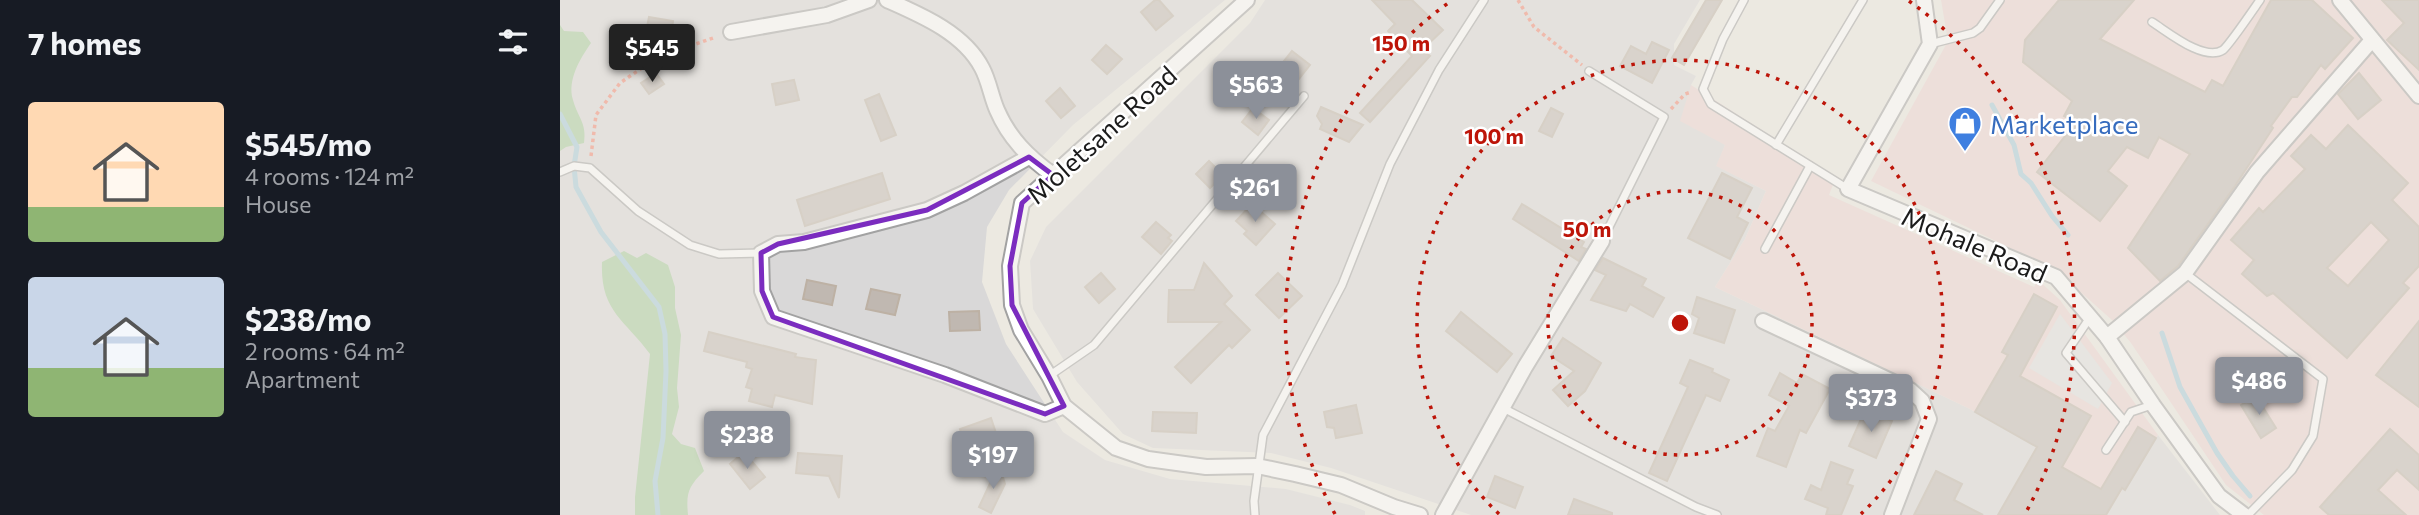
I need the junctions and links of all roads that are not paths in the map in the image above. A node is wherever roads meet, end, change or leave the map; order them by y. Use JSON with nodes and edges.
{"nodes":[{"id":1,"x":869,"y":0,"type":"edge"},
{"id":2,"x":887,"y":0,"type":"edge"},
{"id":3,"x":1247,"y":0,"type":"edge"},
{"id":4,"x":1484,"y":0,"type":"edge"},
{"id":5,"x":1744,"y":0,"type":"edge"},
{"id":6,"x":1863,"y":0,"type":"edge"},
{"id":7,"x":1924,"y":0,"type":"edge"},
{"id":8,"x":2000,"y":0,"type":"edge"},
{"id":9,"x":2260,"y":0,"type":"edge"},
{"id":10,"x":2340,"y":0,"type":"edge"},
{"id":11,"x":2152,"y":22,"type":"dead end"},
{"id":12,"x":731,"y":32,"type":"road end"},
{"id":13,"x":2372,"y":40,"type":"junction"},
{"id":14,"x":1930,"y":44,"type":"junction"},
{"id":15,"x":1589,"y":71,"type":"road end"},
{"id":16,"x":1304,"y":96,"type":"dead end"},
{"id":17,"x":2419,"y":96,"type":"edge"},
{"id":18,"x":1776,"y":145,"type":"junction"},
{"id":19,"x":1029,"y":157,"type":"junction"},
{"id":20,"x":1810,"y":166,"type":"junction"},
{"id":21,"x":560,"y":172,"type":"edge"},
{"id":22,"x":1052,"y":174,"type":"junction"},
{"id":23,"x":1848,"y":189,"type":"junction"},
{"id":24,"x":1602,"y":242,"type":"joint"},
{"id":25,"x":1765,"y":249,"type":"dead end"},
{"id":26,"x":761,"y":253,"type":"junction"},
{"id":27,"x":2185,"y":273,"type":"junction"},
{"id":28,"x":2089,"y":318,"type":"junction"},
{"id":29,"x":1763,"y":321,"type":"dead end"},
{"id":30,"x":2107,"y":337,"type":"junction"},
{"id":31,"x":1049,"y":376,"type":"junction"},
{"id":32,"x":2152,"y":405,"type":"junction"},
{"id":33,"x":1064,"y":407,"type":"junction"},
{"id":34,"x":1503,"y":408,"type":"junction"},
{"id":35,"x":2124,"y":422,"type":"junction"},
{"id":36,"x":2106,"y":450,"type":"dead end"},
{"id":37,"x":1257,"y":466,"type":"junction"},
{"id":38,"x":1393,"y":511,"type":"edge"},
{"id":39,"x":1255,"y":515,"type":"edge"},
{"id":40,"x":1420,"y":515,"type":"edge"},
{"id":41,"x":1443,"y":515,"type":"edge"},
{"id":42,"x":1717,"y":515,"type":"edge"},
{"id":43,"x":1892,"y":515,"type":"edge"},
{"id":44,"x":2247,"y":515,"type":"edge"}],
"edges":[{"from":1,"to":12,"type":"street"},
{"from":2,"to":19,"type":"street"},
{"from":3,"to":22,"type":"street","name":"Moletsane Road"},
{"from":4,"to":37,"type":"lane"},
{"from":5,"to":18,"type":"lane"},
{"from":6,"to":18,"type":"lane"},
{"from":7,"to":14,"type":"street"},
{"from":8,"to":14,"type":"lane"},
{"from":9,"to":11,"type":"lane"},
{"from":10,"to":13,"type":"street"},
{"from":13,"to":17,"type":"street"},
{"from":13,"to":27,"type":"street"},
{"from":14,"to":23,"type":"street"},
{"from":15,"to":24,"type":"lane"},
{"from":16,"to":31,"type":"lane"},
{"from":18,"to":20,"type":"lane"},
{"from":19,"to":22,"type":"street"},
{"from":19,"to":26,"type":"street"},
{"from":20,"to":23,"type":"lane"},
{"from":20,"to":25,"type":"lane"},
{"from":21,"to":26,"type":"lane"},
{"from":22,"to":31,"type":"street","name":"Moletsane Road"},
{"from":23,"to":28,"type":"street","name":"Mohale Road"},
{"from":24,"to":34,"type":"street"},
{"from":26,"to":33,"type":"street"},
{"from":27,"to":30,"type":"street"},
{"from":27,"to":44,"type":"lane"},
{"from":28,"to":30,"type":"street","name":"Mohale Road"},
{"from":28,"to":35,"type":"lane"},
{"from":29,"to":43,"type":"street"},
{"from":30,"to":32,"type":"street","name":"Mohale Road"},
{"from":31,"to":33,"type":"street","name":"Moletsane Road"},
{"from":32,"to":35,"type":"lane"},
{"from":32,"to":44,"type":"street","name":"Mohale Road"},
{"from":33,"to":37,"type":"street","name":"Moletsane Road"},
{"from":34,"to":41,"type":"street"},
{"from":34,"to":42,"type":"lane"},
{"from":35,"to":36,"type":"lane"},
{"from":37,"to":38,"type":"street","name":"Moletsane Road"},
{"from":37,"to":39,"type":"lane"},
{"from":38,"to":40,"type":"street","name":"Moletsane Road"}]}
